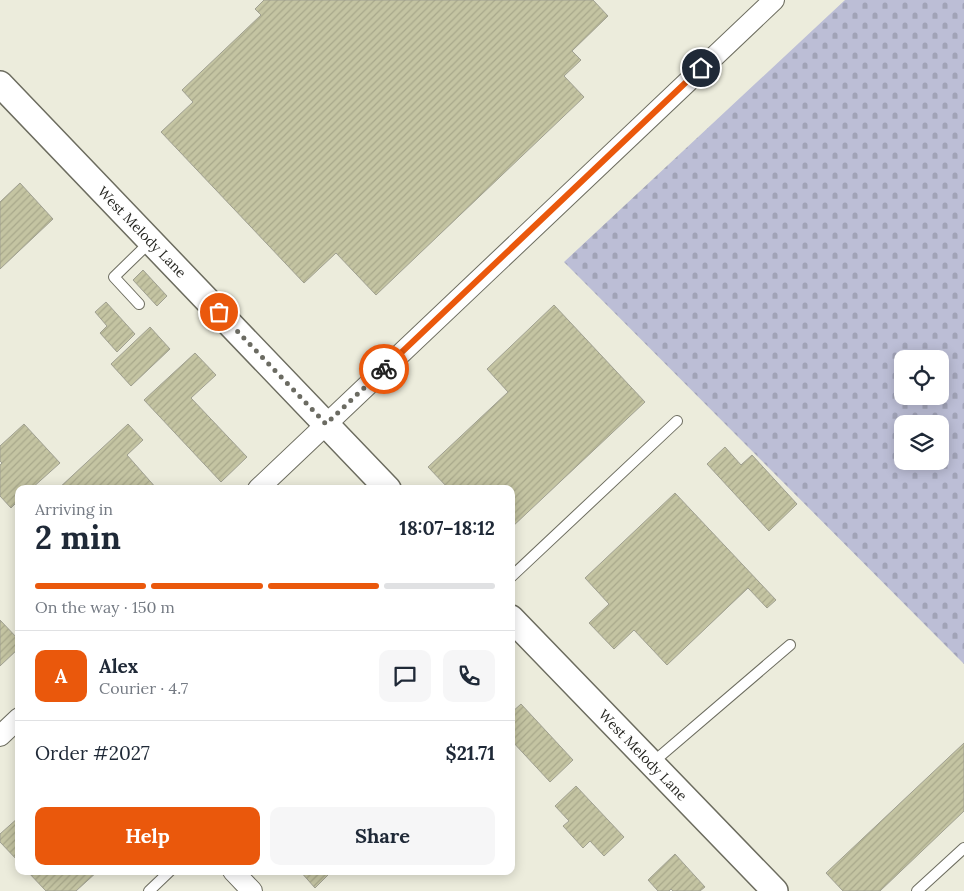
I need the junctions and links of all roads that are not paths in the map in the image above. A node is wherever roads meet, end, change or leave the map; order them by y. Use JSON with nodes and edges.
{"nodes":[{"id":1,"x":774,"y":0,"type":"edge"},
{"id":2,"x":0,"y":84,"type":"edge"},
{"id":3,"x":150,"y":242,"type":"junction"},
{"id":4,"x":139,"y":304,"type":"dead end"},
{"id":5,"x":677,"y":421,"type":"dead end"},
{"id":6,"x":326,"y":424,"type":"junction"},
{"id":7,"x":262,"y":485,"type":"edge"},
{"id":8,"x":384,"y":485,"type":"edge"},
{"id":9,"x":515,"y":573,"type":"edge"},
{"id":10,"x":515,"y":622,"type":"edge"},
{"id":11,"x":790,"y":645,"type":"dead end"},
{"id":12,"x":651,"y":763,"type":"junction"},
{"id":13,"x":964,"y":848,"type":"edge"},
{"id":14,"x":167,"y":875,"type":"edge"},
{"id":15,"x":237,"y":875,"type":"edge"},
{"id":16,"x":156,"y":889,"type":"edge"},
{"id":17,"x":252,"y":891,"type":"edge"},
{"id":18,"x":775,"y":891,"type":"edge"},
{"id":19,"x":917,"y":891,"type":"edge"}],
"edges":[{"from":1,"to":6,"type":"street"},
{"from":2,"to":3,"type":"street","name":"West Melody Lane"},
{"from":3,"to":4,"type":"lane"},
{"from":3,"to":6,"type":"street","name":"West Melody Lane"},
{"from":5,"to":9,"type":"lane"},
{"from":6,"to":7,"type":"street"},
{"from":6,"to":8,"type":"street","name":"West Melody Lane"},
{"from":10,"to":12,"type":"street","name":"West Melody Lane"},
{"from":11,"to":12,"type":"lane"},
{"from":12,"to":18,"type":"street","name":"West Melody Lane"},
{"from":13,"to":19,"type":"lane"},
{"from":14,"to":16,"type":"lane"},
{"from":15,"to":17,"type":"street"}]}
